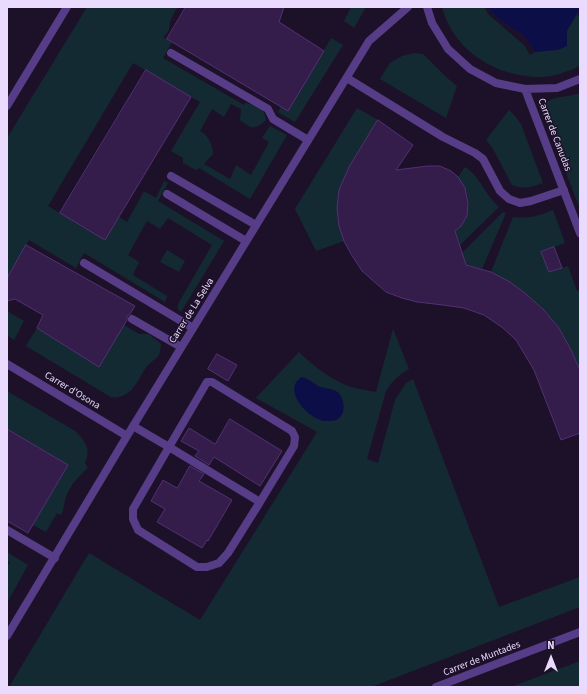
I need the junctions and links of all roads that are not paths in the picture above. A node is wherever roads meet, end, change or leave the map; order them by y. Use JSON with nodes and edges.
{"nodes":[{"id":1,"x":67,"y":7,"type":"edge"},
{"id":2,"x":408,"y":7,"type":"edge"},
{"id":3,"x":427,"y":7,"type":"edge"},
{"id":4,"x":171,"y":53,"type":"dead end"},
{"id":5,"x":347,"y":78,"type":"junction"},
{"id":6,"x":580,"y":79,"type":"edge"},
{"id":7,"x":525,"y":89,"type":"junction"},
{"id":8,"x":7,"y":106,"type":"edge"},
{"id":9,"x":308,"y":140,"type":"junction"},
{"id":10,"x":171,"y":176,"type":"dead end"},
{"id":11,"x":564,"y":190,"type":"junction"},
{"id":12,"x":167,"y":194,"type":"dead end"},
{"id":13,"x":256,"y":225,"type":"junction"},
{"id":14,"x":580,"y":233,"type":"edge"},
{"id":15,"x":246,"y":241,"type":"junction"},
{"id":16,"x":84,"y":263,"type":"dead end"},
{"id":17,"x":132,"y":319,"type":"dead end"},
{"id":18,"x":193,"y":328,"type":"junction"},
{"id":19,"x":181,"y":347,"type":"junction"},
{"id":20,"x":7,"y":364,"type":"edge"},
{"id":21,"x":133,"y":426,"type":"junction"},
{"id":22,"x":127,"y":436,"type":"junction"},
{"id":23,"x":169,"y":447,"type":"junction"},
{"id":24,"x":260,"y":502,"type":"junction"},
{"id":25,"x":7,"y":530,"type":"edge"},
{"id":26,"x":55,"y":558,"type":"junction"},
{"id":27,"x":580,"y":632,"type":"edge"},
{"id":28,"x":7,"y":636,"type":"edge"},
{"id":29,"x":436,"y":687,"type":"edge"}],
"edges":[{"from":1,"to":8,"type":"street"},
{"from":2,"to":5,"type":"street","name":"Carrer de La Selva"},
{"from":3,"to":7,"type":"street"},
{"from":4,"to":9,"type":"street"},
{"from":5,"to":9,"type":"street","name":"Carrer de La Selva"},
{"from":5,"to":11,"type":"street"},
{"from":6,"to":7,"type":"street"},
{"from":7,"to":11,"type":"street","name":"Carrer de Canudas"},
{"from":9,"to":13,"type":"street","name":"Carrer de La Selva"},
{"from":10,"to":13,"type":"street"},
{"from":11,"to":14,"type":"street","name":"Carrer de Canudas"},
{"from":12,"to":15,"type":"street"},
{"from":13,"to":15,"type":"street","name":"Carrer de La Selva"},
{"from":15,"to":18,"type":"street","name":"Carrer de La Selva"},
{"from":16,"to":18,"type":"street"},
{"from":17,"to":19,"type":"street"},
{"from":18,"to":19,"type":"street","name":"Carrer de La Selva"},
{"from":19,"to":21,"type":"street","name":"Carrer de La Selva"},
{"from":20,"to":22,"type":"street","name":"Carrer d'Osona"},
{"from":21,"to":22,"type":"street","name":"Carrer de La Selva"},
{"from":21,"to":23,"type":"street"},
{"from":22,"to":26,"type":"street","name":"Carrer de La Selva"},
{"from":23,"to":24,"type":"street"},
{"from":23,"to":24,"type":"street"},
{"from":23,"to":24,"type":"street"},
{"from":25,"to":26,"type":"street"},
{"from":26,"to":28,"type":"street","name":"Carrer de La Selva"},
{"from":27,"to":29,"type":"street","name":"Carrer de Muntades"}]}
